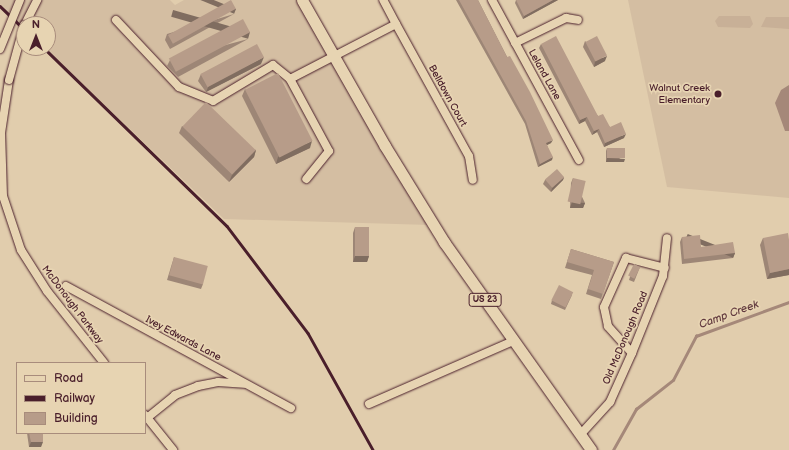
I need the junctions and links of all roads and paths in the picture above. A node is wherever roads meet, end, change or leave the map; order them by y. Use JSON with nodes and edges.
{"nodes":[{"id":1,"x":20,"y":0,"type":"edge"},
{"id":2,"x":36,"y":0,"type":"edge"},
{"id":3,"x":302,"y":0,"type":"edge"},
{"id":4,"x":383,"y":0,"type":"edge"},
{"id":5,"x":492,"y":0,"type":"edge"},
{"id":6,"x":28,"y":16,"type":"edge"},
{"id":7,"x":116,"y":20,"type":"dead end"},
{"id":8,"x":578,"y":20,"type":"dead end"},
{"id":9,"x":396,"y":24,"type":"junction"},
{"id":10,"x":515,"y":43,"type":"junction"},
{"id":11,"x":0,"y":49,"type":"edge"},
{"id":12,"x":16,"y":52,"type":"edge"},
{"id":13,"x":335,"y":56,"type":"junction"},
{"id":14,"x":290,"y":79,"type":"junction"},
{"id":15,"x":579,"y":160,"type":"dead end"},
{"id":16,"x":306,"y":179,"type":"dead end"},
{"id":17,"x":473,"y":180,"type":"dead end"},
{"id":18,"x":1,"y":194,"type":"edge"},
{"id":19,"x":667,"y":238,"type":"dead end"},
{"id":20,"x":665,"y":268,"type":"junction"},
{"id":21,"x":66,"y":286,"type":"dead end"},
{"id":22,"x":513,"y":341,"type":"junction"},
{"id":23,"x":632,"y":353,"type":"junction"},
{"id":24,"x":103,"y":362,"type":"edge"},
{"id":25,"x":247,"y":385,"type":"junction"},
{"id":26,"x":369,"y":404,"type":"dead end"},
{"id":27,"x":291,"y":408,"type":"dead end"},
{"id":28,"x":146,"y":416,"type":"edge"},
{"id":29,"x":580,"y":435,"type":"junction"},
{"id":30,"x":172,"y":450,"type":"edge"},
{"id":31,"x":591,"y":450,"type":"edge"}],
"edges":[{"from":1,"to":11,"type":"street","bridge":true},
{"from":2,"to":6,"type":"street","name":"McDonough Parkway"},
{"from":3,"to":13,"type":"main road","number":"US 23"},
{"from":4,"to":9,"type":"street","name":"Belldown Court"},
{"from":5,"to":10,"type":"street","name":"Leland Lane"},
{"from":7,"to":14,"type":"street"},
{"from":8,"to":10,"type":"street"},
{"from":9,"to":13,"type":"street"},
{"from":9,"to":17,"type":"street","name":"Belldown Court"},
{"from":10,"to":15,"type":"street","name":"Leland Lane"},
{"from":12,"to":18,"type":"street","name":"McDonough Parkway","bridge":true},
{"from":13,"to":14,"type":"street"},
{"from":13,"to":22,"type":"main road","number":"US 23"},
{"from":14,"to":16,"type":"street"},
{"from":18,"to":24,"type":"street","name":"McDonough Parkway"},
{"from":19,"to":20,"type":"street","name":"Old McDonough Road"},
{"from":20,"to":23,"type":"street","name":"Old McDonough Road"},
{"from":20,"to":23,"type":"street"},
{"from":21,"to":25,"type":"street","name":"Ivey Edwards Lane"},
{"from":22,"to":26,"type":"street"},
{"from":22,"to":29,"type":"main road","number":"US 23"},
{"from":23,"to":29,"type":"street","name":"Old McDonough Road"},
{"from":25,"to":27,"type":"street","name":"Ivey Edwards Lane"},
{"from":25,"to":28,"type":"street"},
{"from":28,"to":30,"type":"street"},
{"from":29,"to":31,"type":"main road","number":"US 23"}]}
